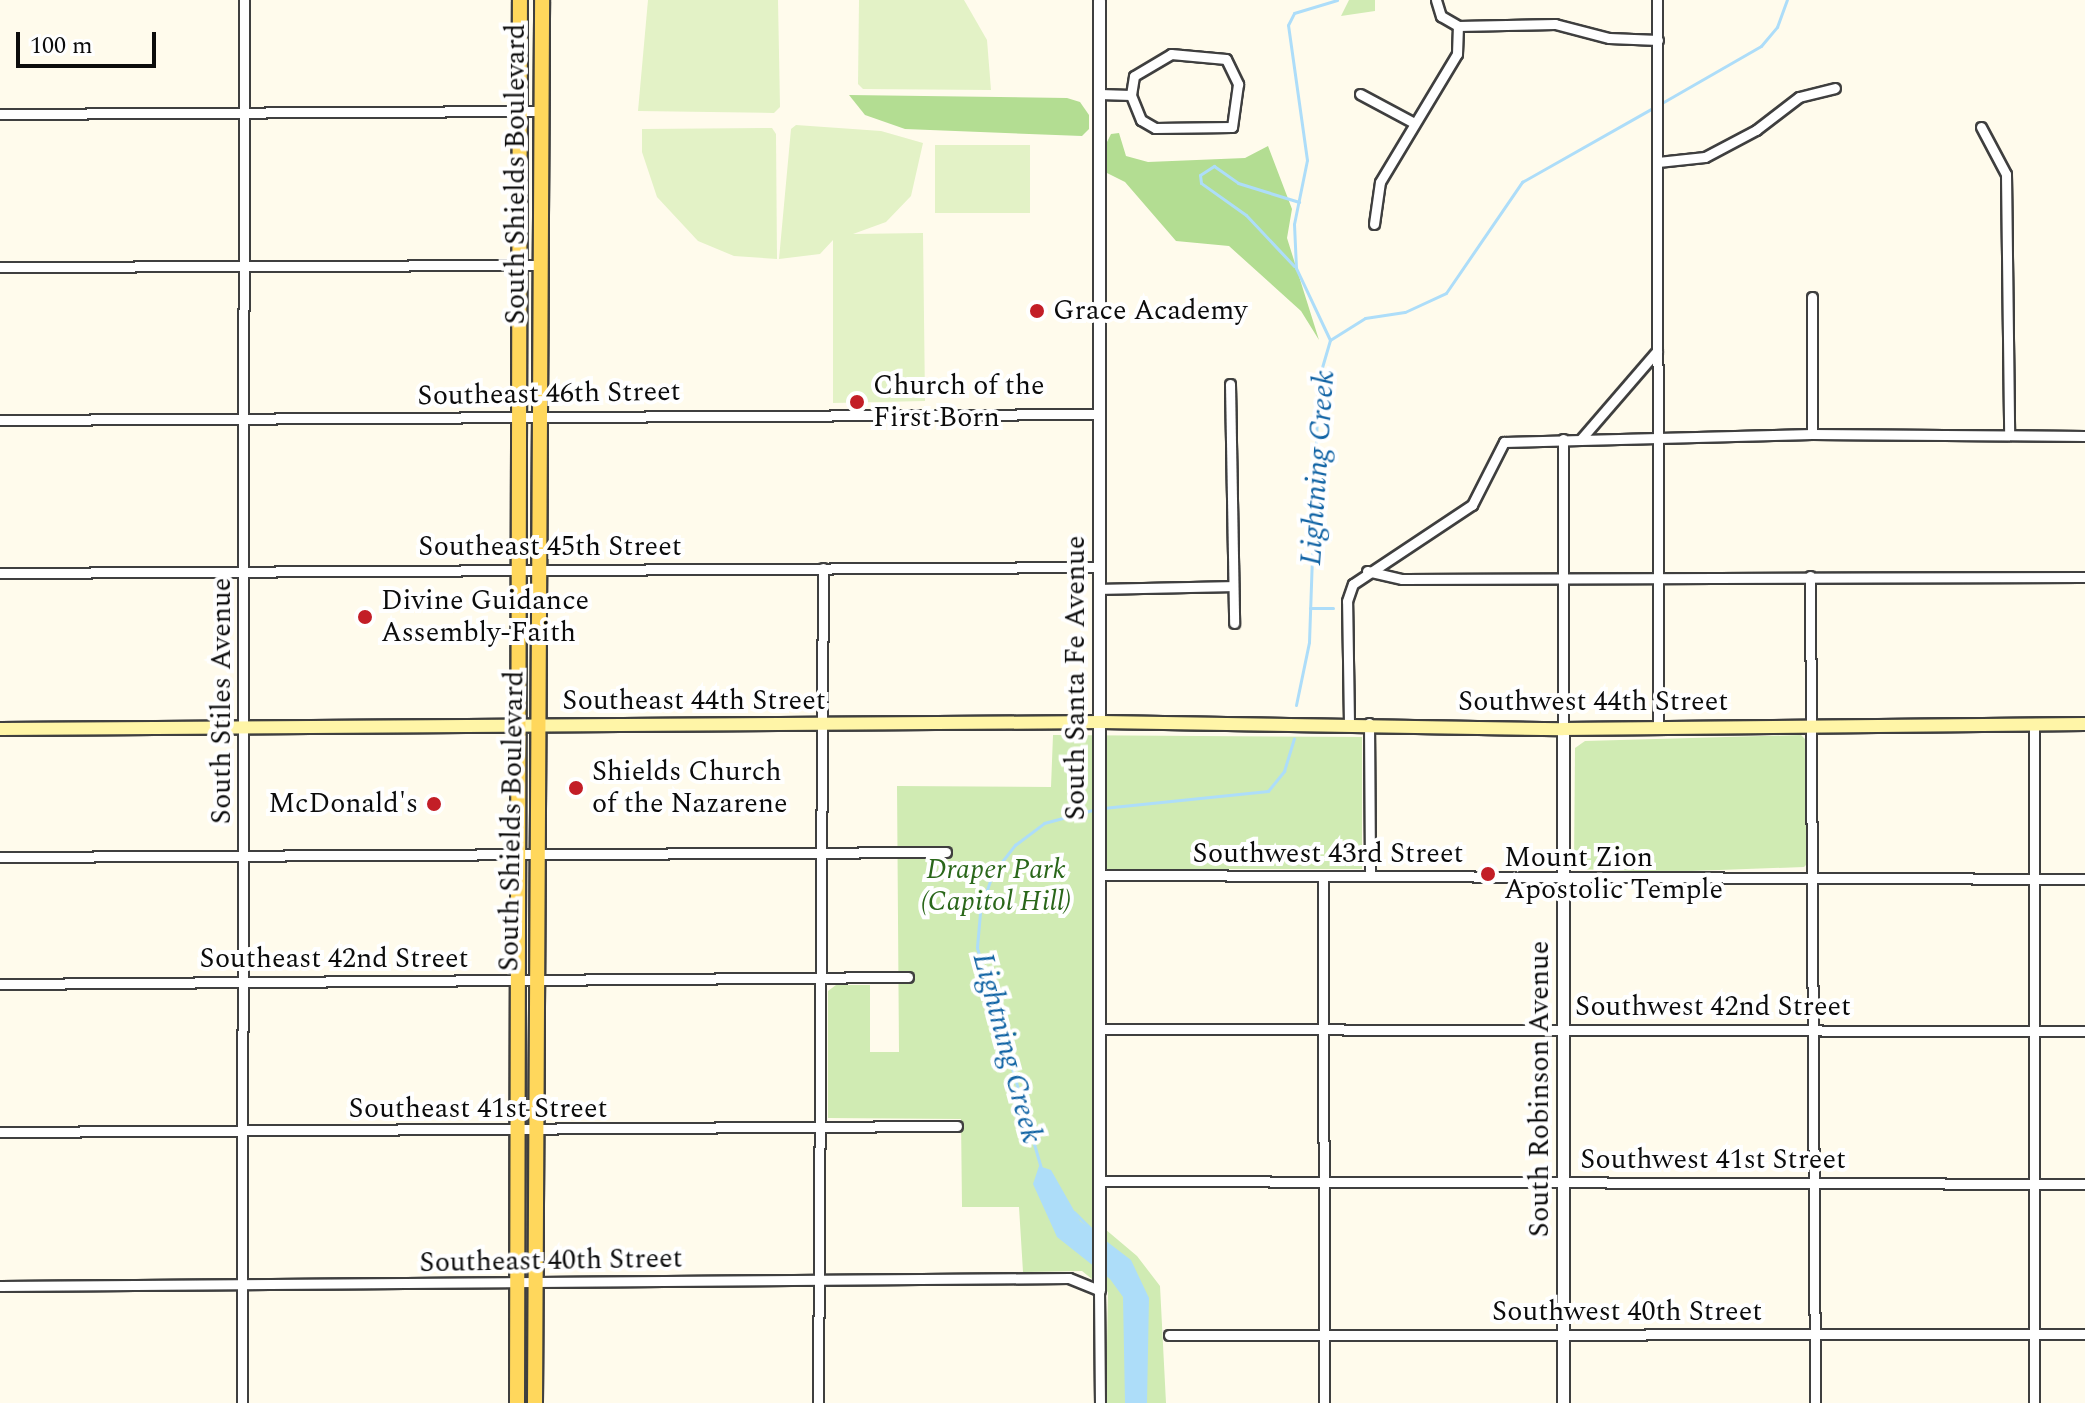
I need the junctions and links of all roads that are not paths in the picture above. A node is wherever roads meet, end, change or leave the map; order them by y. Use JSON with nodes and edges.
{"nodes":[{"id":1,"x":244,"y":0,"type":"edge"},
{"id":2,"x":520,"y":0,"type":"edge"},
{"id":3,"x":542,"y":0,"type":"edge"},
{"id":4,"x":1099,"y":0,"type":"edge"},
{"id":5,"x":1436,"y":0,"type":"edge"},
{"id":6,"x":1657,"y":0,"type":"edge"},
{"id":7,"x":1458,"y":26,"type":"junction"},
{"id":8,"x":1658,"y":40,"type":"junction"},
{"id":9,"x":1835,"y":88,"type":"dead end"},
{"id":10,"x":1099,"y":94,"type":"junction"},
{"id":11,"x":1360,"y":94,"type":"dead end"},
{"id":12,"x":1131,"y":95,"type":"junction"},
{"id":13,"x":542,"y":111,"type":"junction"},
{"id":14,"x":519,"y":112,"type":"junction"},
{"id":15,"x":244,"y":113,"type":"junction"},
{"id":16,"x":0,"y":114,"type":"edge"},
{"id":17,"x":1414,"y":123,"type":"junction"},
{"id":18,"x":1981,"y":127,"type":"dead end"},
{"id":19,"x":1658,"y":162,"type":"junction"},
{"id":20,"x":1374,"y":224,"type":"dead end"},
{"id":21,"x":243,"y":264,"type":"junction"},
{"id":22,"x":520,"y":265,"type":"junction"},
{"id":23,"x":542,"y":265,"type":"junction"},
{"id":24,"x":0,"y":267,"type":"edge"},
{"id":25,"x":1812,"y":297,"type":"dead end"},
{"id":26,"x":1658,"y":350,"type":"junction"},
{"id":27,"x":1230,"y":384,"type":"dead end"},
{"id":28,"x":1099,"y":414,"type":"junction"},
{"id":29,"x":243,"y":418,"type":"junction"},
{"id":30,"x":519,"y":418,"type":"junction"},
{"id":31,"x":541,"y":418,"type":"junction"},
{"id":32,"x":0,"y":420,"type":"edge"},
{"id":33,"x":1812,"y":434,"type":"junction"},
{"id":34,"x":2009,"y":435,"type":"junction"},
{"id":35,"x":2085,"y":436,"type":"edge"},
{"id":36,"x":1563,"y":439,"type":"junction"},
{"id":37,"x":1581,"y":439,"type":"junction"},
{"id":38,"x":1659,"y":439,"type":"junction"},
{"id":39,"x":1100,"y":567,"type":"junction"},
{"id":40,"x":823,"y":568,"type":"junction"},
{"id":41,"x":519,"y":569,"type":"junction"},
{"id":42,"x":541,"y":569,"type":"junction"},
{"id":43,"x":244,"y":571,"type":"junction"},
{"id":44,"x":1367,"y":571,"type":"junction"},
{"id":45,"x":0,"y":573,"type":"edge"},
{"id":46,"x":1810,"y":576,"type":"junction"},
{"id":47,"x":2085,"y":577,"type":"edge"},
{"id":48,"x":1658,"y":578,"type":"junction"},
{"id":49,"x":1563,"y":580,"type":"junction"},
{"id":50,"x":1232,"y":586,"type":"junction"},
{"id":51,"x":1100,"y":589,"type":"junction"},
{"id":52,"x":1234,"y":623,"type":"dead end"},
{"id":53,"x":1101,"y":722,"type":"junction"},
{"id":54,"x":1349,"y":723,"type":"junction"},
{"id":55,"x":1369,"y":723,"type":"junction"},
{"id":56,"x":822,"y":724,"type":"junction"},
{"id":57,"x":1813,"y":724,"type":"junction"},
{"id":58,"x":2034,"y":724,"type":"junction"},
{"id":59,"x":2085,"y":724,"type":"edge"},
{"id":60,"x":518,"y":726,"type":"junction"},
{"id":61,"x":537,"y":726,"type":"junction"},
{"id":62,"x":243,"y":727,"type":"junction"},
{"id":63,"x":0,"y":729,"type":"edge"},
{"id":64,"x":1563,"y":729,"type":"junction"},
{"id":65,"x":1658,"y":729,"type":"junction"},
{"id":66,"x":818,"y":852,"type":"junction"},
{"id":67,"x":946,"y":852,"type":"dead end"},
{"id":68,"x":518,"y":853,"type":"junction"},
{"id":69,"x":536,"y":853,"type":"junction"},
{"id":70,"x":243,"y":855,"type":"junction"},
{"id":71,"x":0,"y":857,"type":"edge"},
{"id":72,"x":1099,"y":875,"type":"junction"},
{"id":73,"x":1370,"y":876,"type":"junction"},
{"id":74,"x":1815,"y":876,"type":"junction"},
{"id":75,"x":1323,"y":877,"type":"junction"},
{"id":76,"x":1564,"y":877,"type":"junction"},
{"id":77,"x":2032,"y":878,"type":"junction"},
{"id":78,"x":2085,"y":879,"type":"edge"},
{"id":79,"x":908,"y":977,"type":"dead end"},
{"id":80,"x":820,"y":978,"type":"junction"},
{"id":81,"x":518,"y":980,"type":"junction"},
{"id":82,"x":536,"y":980,"type":"junction"},
{"id":83,"x":242,"y":982,"type":"junction"},
{"id":84,"x":0,"y":984,"type":"edge"},
{"id":85,"x":1100,"y":1029,"type":"junction"},
{"id":86,"x":1324,"y":1029,"type":"junction"},
{"id":87,"x":1564,"y":1029,"type":"junction"},
{"id":88,"x":1814,"y":1029,"type":"junction"},
{"id":89,"x":2033,"y":1030,"type":"junction"},
{"id":90,"x":2085,"y":1031,"type":"edge"},
{"id":91,"x":957,"y":1126,"type":"dead end"},
{"id":92,"x":816,"y":1128,"type":"junction"},
{"id":93,"x":517,"y":1130,"type":"junction"},
{"id":94,"x":535,"y":1130,"type":"junction"},
{"id":95,"x":0,"y":1132,"type":"edge"},
{"id":96,"x":242,"y":1132,"type":"junction"},
{"id":97,"x":1100,"y":1181,"type":"junction"},
{"id":98,"x":1323,"y":1182,"type":"junction"},
{"id":99,"x":1563,"y":1182,"type":"junction"},
{"id":100,"x":1815,"y":1183,"type":"junction"},
{"id":101,"x":2036,"y":1183,"type":"junction"},
{"id":102,"x":2085,"y":1184,"type":"edge"},
{"id":103,"x":820,"y":1280,"type":"junction"},
{"id":104,"x":517,"y":1283,"type":"junction"},
{"id":105,"x":535,"y":1283,"type":"junction"},
{"id":106,"x":241,"y":1285,"type":"junction"},
{"id":107,"x":0,"y":1286,"type":"edge"},
{"id":108,"x":1099,"y":1290,"type":"junction"},
{"id":109,"x":2034,"y":1333,"type":"junction"},
{"id":110,"x":1563,"y":1334,"type":"junction"},
{"id":111,"x":1815,"y":1334,"type":"junction"},
{"id":112,"x":2085,"y":1334,"type":"edge"},
{"id":113,"x":1169,"y":1335,"type":"dead end"},
{"id":114,"x":1324,"y":1335,"type":"junction"},
{"id":115,"x":242,"y":1403,"type":"edge"},
{"id":116,"x":517,"y":1403,"type":"edge"},
{"id":117,"x":535,"y":1403,"type":"edge"},
{"id":118,"x":818,"y":1403,"type":"edge"},
{"id":119,"x":1100,"y":1403,"type":"edge"},
{"id":120,"x":1324,"y":1403,"type":"edge"},
{"id":121,"x":1563,"y":1403,"type":"edge"},
{"id":122,"x":1815,"y":1403,"type":"edge"},
{"id":123,"x":2034,"y":1403,"type":"edge"}],
"edges":[{"from":1,"to":15,"type":"street","name":"South Stiles Avenue"},
{"from":2,"to":14,"type":"main road","name":"South Shields Boulevard"},
{"from":3,"to":13,"type":"main road","name":"South Shields Boulevard"},
{"from":4,"to":10,"type":"street","name":"South Santa Fe Avenue"},
{"from":5,"to":7,"type":"street"},
{"from":6,"to":8,"type":"street"},
{"from":7,"to":8,"type":"street"},
{"from":7,"to":17,"type":"street"},
{"from":8,"to":19,"type":"street"},
{"from":9,"to":19,"type":"street"},
{"from":10,"to":12,"type":"street"},
{"from":10,"to":28,"type":"street","name":"South Santa Fe Avenue"},
{"from":11,"to":17,"type":"street"},
{"from":12,"to":12,"type":"street"},
{"from":13,"to":14,"type":"street"},
{"from":13,"to":23,"type":"main road","name":"South Shields Boulevard"},
{"from":14,"to":15,"type":"street"},
{"from":14,"to":22,"type":"main road","name":"South Shields Boulevard"},
{"from":15,"to":16,"type":"street"},
{"from":15,"to":21,"type":"street","name":"South Stiles Avenue"},
{"from":17,"to":20,"type":"street"},
{"from":18,"to":34,"type":"street"},
{"from":19,"to":26,"type":"street"},
{"from":21,"to":22,"type":"street"},
{"from":21,"to":24,"type":"street"},
{"from":21,"to":29,"type":"street","name":"South Stiles Avenue"},
{"from":22,"to":23,"type":"street"},
{"from":22,"to":30,"type":"main road","name":"South Shields Boulevard"},
{"from":23,"to":31,"type":"main road","name":"South Shields Boulevard"},
{"from":25,"to":33,"type":"street"},
{"from":26,"to":37,"type":"street"},
{"from":26,"to":38,"type":"street"},
{"from":27,"to":50,"type":"street"},
{"from":28,"to":31,"type":"street","name":"Southeast 46th Street"},
{"from":28,"to":39,"type":"street","name":"South Santa Fe Avenue"},
{"from":29,"to":30,"type":"street","name":"Southeast 46th Street"},
{"from":29,"to":32,"type":"street","name":"Southeast 46th Street"},
{"from":29,"to":43,"type":"street","name":"South Stiles Avenue"},
{"from":30,"to":31,"type":"street","name":"Southeast 46th Street"},
{"from":30,"to":41,"type":"main road","name":"South Shields Boulevard"},
{"from":31,"to":42,"type":"main road","name":"South Shields Boulevard"},
{"from":33,"to":34,"type":"street"},
{"from":33,"to":38,"type":"street"},
{"from":34,"to":35,"type":"street"},
{"from":36,"to":37,"type":"street"},
{"from":36,"to":44,"type":"street"},
{"from":36,"to":49,"type":"street","name":"South Robinson Avenue"},
{"from":37,"to":38,"type":"street"},
{"from":38,"to":48,"type":"street"},
{"from":39,"to":40,"type":"street","name":"Southeast 45th Street"},
{"from":39,"to":51,"type":"street","name":"South Santa Fe Avenue"},
{"from":40,"to":42,"type":"street","name":"Southeast 45th Street"},
{"from":40,"to":56,"type":"street"},
{"from":41,"to":42,"type":"street","name":"Southeast 45th Street"},
{"from":41,"to":43,"type":"street","name":"Southeast 45th Street"},
{"from":41,"to":60,"type":"main road","name":"South Shields Boulevard"},
{"from":42,"to":61,"type":"main road","name":"South Shields Boulevard"},
{"from":43,"to":45,"type":"street","name":"Southeast 45th Street"},
{"from":43,"to":62,"type":"street","name":"South Stiles Avenue"},
{"from":44,"to":49,"type":"street"},
{"from":44,"to":54,"type":"street"},
{"from":46,"to":47,"type":"street"},
{"from":46,"to":48,"type":"street"},
{"from":46,"to":57,"type":"street"},
{"from":48,"to":49,"type":"street"},
{"from":48,"to":65,"type":"street"},
{"from":49,"to":64,"type":"street","name":"South Robinson Avenue"},
{"from":50,"to":51,"type":"street"},
{"from":50,"to":52,"type":"street"},
{"from":51,"to":53,"type":"street","name":"South Santa Fe Avenue"},
{"from":53,"to":54,"type":"main road","name":"Southwest 44th Street"},
{"from":53,"to":56,"type":"main road","name":"Southeast 44th Street"},
{"from":53,"to":72,"type":"street","name":"South Santa Fe Avenue"},
{"from":54,"to":55,"type":"main road","name":"Southwest 44th Street"},
{"from":55,"to":64,"type":"main road","name":"Southwest 44th Street"},
{"from":55,"to":73,"type":"street"},
{"from":56,"to":61,"type":"main road","name":"Southeast 44th Street"},
{"from":56,"to":66,"type":"street"},
{"from":57,"to":58,"type":"main road","name":"Southwest 44th Street"},
{"from":57,"to":65,"type":"main road","name":"Southwest 44th Street"},
{"from":57,"to":74,"type":"street"},
{"from":58,"to":59,"type":"main road","name":"Southwest 44th Street"},
{"from":58,"to":77,"type":"street"},
{"from":60,"to":61,"type":"main road","name":"Southeast 44th Street"},
{"from":60,"to":62,"type":"main road","name":"Southeast 44th Street"},
{"from":60,"to":68,"type":"main road","name":"South Shields Boulevard"},
{"from":61,"to":69,"type":"main road","name":"South Shields Boulevard"},
{"from":62,"to":63,"type":"main road","name":"Southeast 44th Street"},
{"from":62,"to":70,"type":"street","name":"South Stiles Avenue"},
{"from":64,"to":65,"type":"main road","name":"Southwest 44th Street"},
{"from":64,"to":76,"type":"street","name":"South Robinson Avenue"},
{"from":66,"to":67,"type":"street"},
{"from":66,"to":69,"type":"street"},
{"from":66,"to":80,"type":"street"},
{"from":68,"to":69,"type":"street"},
{"from":68,"to":70,"type":"street"},
{"from":68,"to":81,"type":"main road","name":"South Shields Boulevard"},
{"from":69,"to":82,"type":"main road","name":"South Shields Boulevard"},
{"from":70,"to":71,"type":"street"},
{"from":70,"to":83,"type":"street","name":"South Stiles Avenue"},
{"from":72,"to":75,"type":"street","name":"Southwest 43rd Street"},
{"from":72,"to":85,"type":"street","name":"South Santa Fe Avenue"},
{"from":73,"to":75,"type":"street","name":"Southwest 43rd Street"},
{"from":73,"to":76,"type":"street","name":"Southwest 43rd Street"},
{"from":74,"to":76,"type":"street","name":"Southwest 43rd Street"},
{"from":74,"to":77,"type":"street","name":"Southwest 43rd Street"},
{"from":74,"to":88,"type":"street"},
{"from":75,"to":86,"type":"street"},
{"from":76,"to":87,"type":"street","name":"South Robinson Avenue"},
{"from":77,"to":78,"type":"street","name":"Southwest 43rd Street"},
{"from":77,"to":89,"type":"street"},
{"from":79,"to":80,"type":"street","name":"Southeast 42nd Street"},
{"from":80,"to":82,"type":"street","name":"Southeast 42nd Street"},
{"from":80,"to":92,"type":"street"},
{"from":81,"to":82,"type":"street","name":"Southeast 42nd Street"},
{"from":81,"to":83,"type":"street","name":"Southeast 42nd Street"},
{"from":81,"to":93,"type":"main road","name":"South Shields Boulevard"},
{"from":82,"to":94,"type":"main road","name":"South Shields Boulevard"},
{"from":83,"to":84,"type":"street","name":"Southeast 42nd Street"},
{"from":83,"to":96,"type":"street","name":"South Stiles Avenue"},
{"from":85,"to":86,"type":"street","name":"Southwest 42nd Street"},
{"from":85,"to":97,"type":"street","name":"South Santa Fe Avenue"},
{"from":86,"to":87,"type":"street","name":"Southwest 42nd Street"},
{"from":86,"to":98,"type":"street"},
{"from":87,"to":88,"type":"street","name":"Southwest 42nd Street"},
{"from":87,"to":99,"type":"street","name":"South Robinson Avenue"},
{"from":88,"to":89,"type":"street","name":"Southwest 42nd Street"},
{"from":88,"to":100,"type":"street"},
{"from":89,"to":90,"type":"street","name":"Southwest 42nd Street"},
{"from":89,"to":101,"type":"street"},
{"from":91,"to":92,"type":"street","name":"Southeast 41st Street"},
{"from":92,"to":94,"type":"street","name":"Southeast 41st Street"},
{"from":92,"to":103,"type":"street"},
{"from":93,"to":94,"type":"street","name":"Southeast 41st Street"},
{"from":93,"to":96,"type":"street","name":"Southeast 41st Street"},
{"from":93,"to":104,"type":"main road","name":"South Shields Boulevard"},
{"from":94,"to":105,"type":"main road","name":"South Shields Boulevard"},
{"from":95,"to":96,"type":"street","name":"Southeast 41st Street"},
{"from":96,"to":106,"type":"street","name":"South Stiles Avenue"},
{"from":97,"to":98,"type":"street","name":"Southwest 41st Street"},
{"from":97,"to":108,"type":"street","name":"South Santa Fe Avenue"},
{"from":98,"to":99,"type":"street","name":"Southwest 41st Street"},
{"from":98,"to":114,"type":"street"},
{"from":99,"to":100,"type":"street","name":"Southwest 41st Street"},
{"from":99,"to":110,"type":"street","name":"South Robinson Avenue"},
{"from":100,"to":101,"type":"street","name":"Southwest 41st Street"},
{"from":100,"to":111,"type":"street"},
{"from":101,"to":102,"type":"street","name":"Southwest 41st Street"},
{"from":101,"to":109,"type":"street"},
{"from":103,"to":105,"type":"street","name":"Southeast 40th Street"},
{"from":103,"to":108,"type":"street","name":"Southeast 40th Street"},
{"from":103,"to":118,"type":"street"},
{"from":104,"to":105,"type":"street","name":"Southeast 40th Street"},
{"from":104,"to":106,"type":"street","name":"Southeast 40th Street"},
{"from":104,"to":116,"type":"main road","name":"South Shields Boulevard"},
{"from":105,"to":117,"type":"main road","name":"South Shields Boulevard"},
{"from":106,"to":107,"type":"street","name":"Southeast 40th Street"},
{"from":106,"to":115,"type":"street","name":"South Stiles Avenue"},
{"from":108,"to":119,"type":"street","name":"South Santa Fe Avenue"},
{"from":109,"to":111,"type":"street","name":"Southwest 40th Street"},
{"from":109,"to":112,"type":"street","name":"Southwest 40th Street"},
{"from":109,"to":123,"type":"street"},
{"from":110,"to":111,"type":"street","name":"Southwest 40th Street"},
{"from":110,"to":114,"type":"street","name":"Southwest 40th Street"},
{"from":110,"to":121,"type":"street","name":"South Robinson Avenue"},
{"from":111,"to":122,"type":"street"},
{"from":113,"to":114,"type":"street","name":"Southwest 40th Street"},
{"from":114,"to":120,"type":"street"}]}
